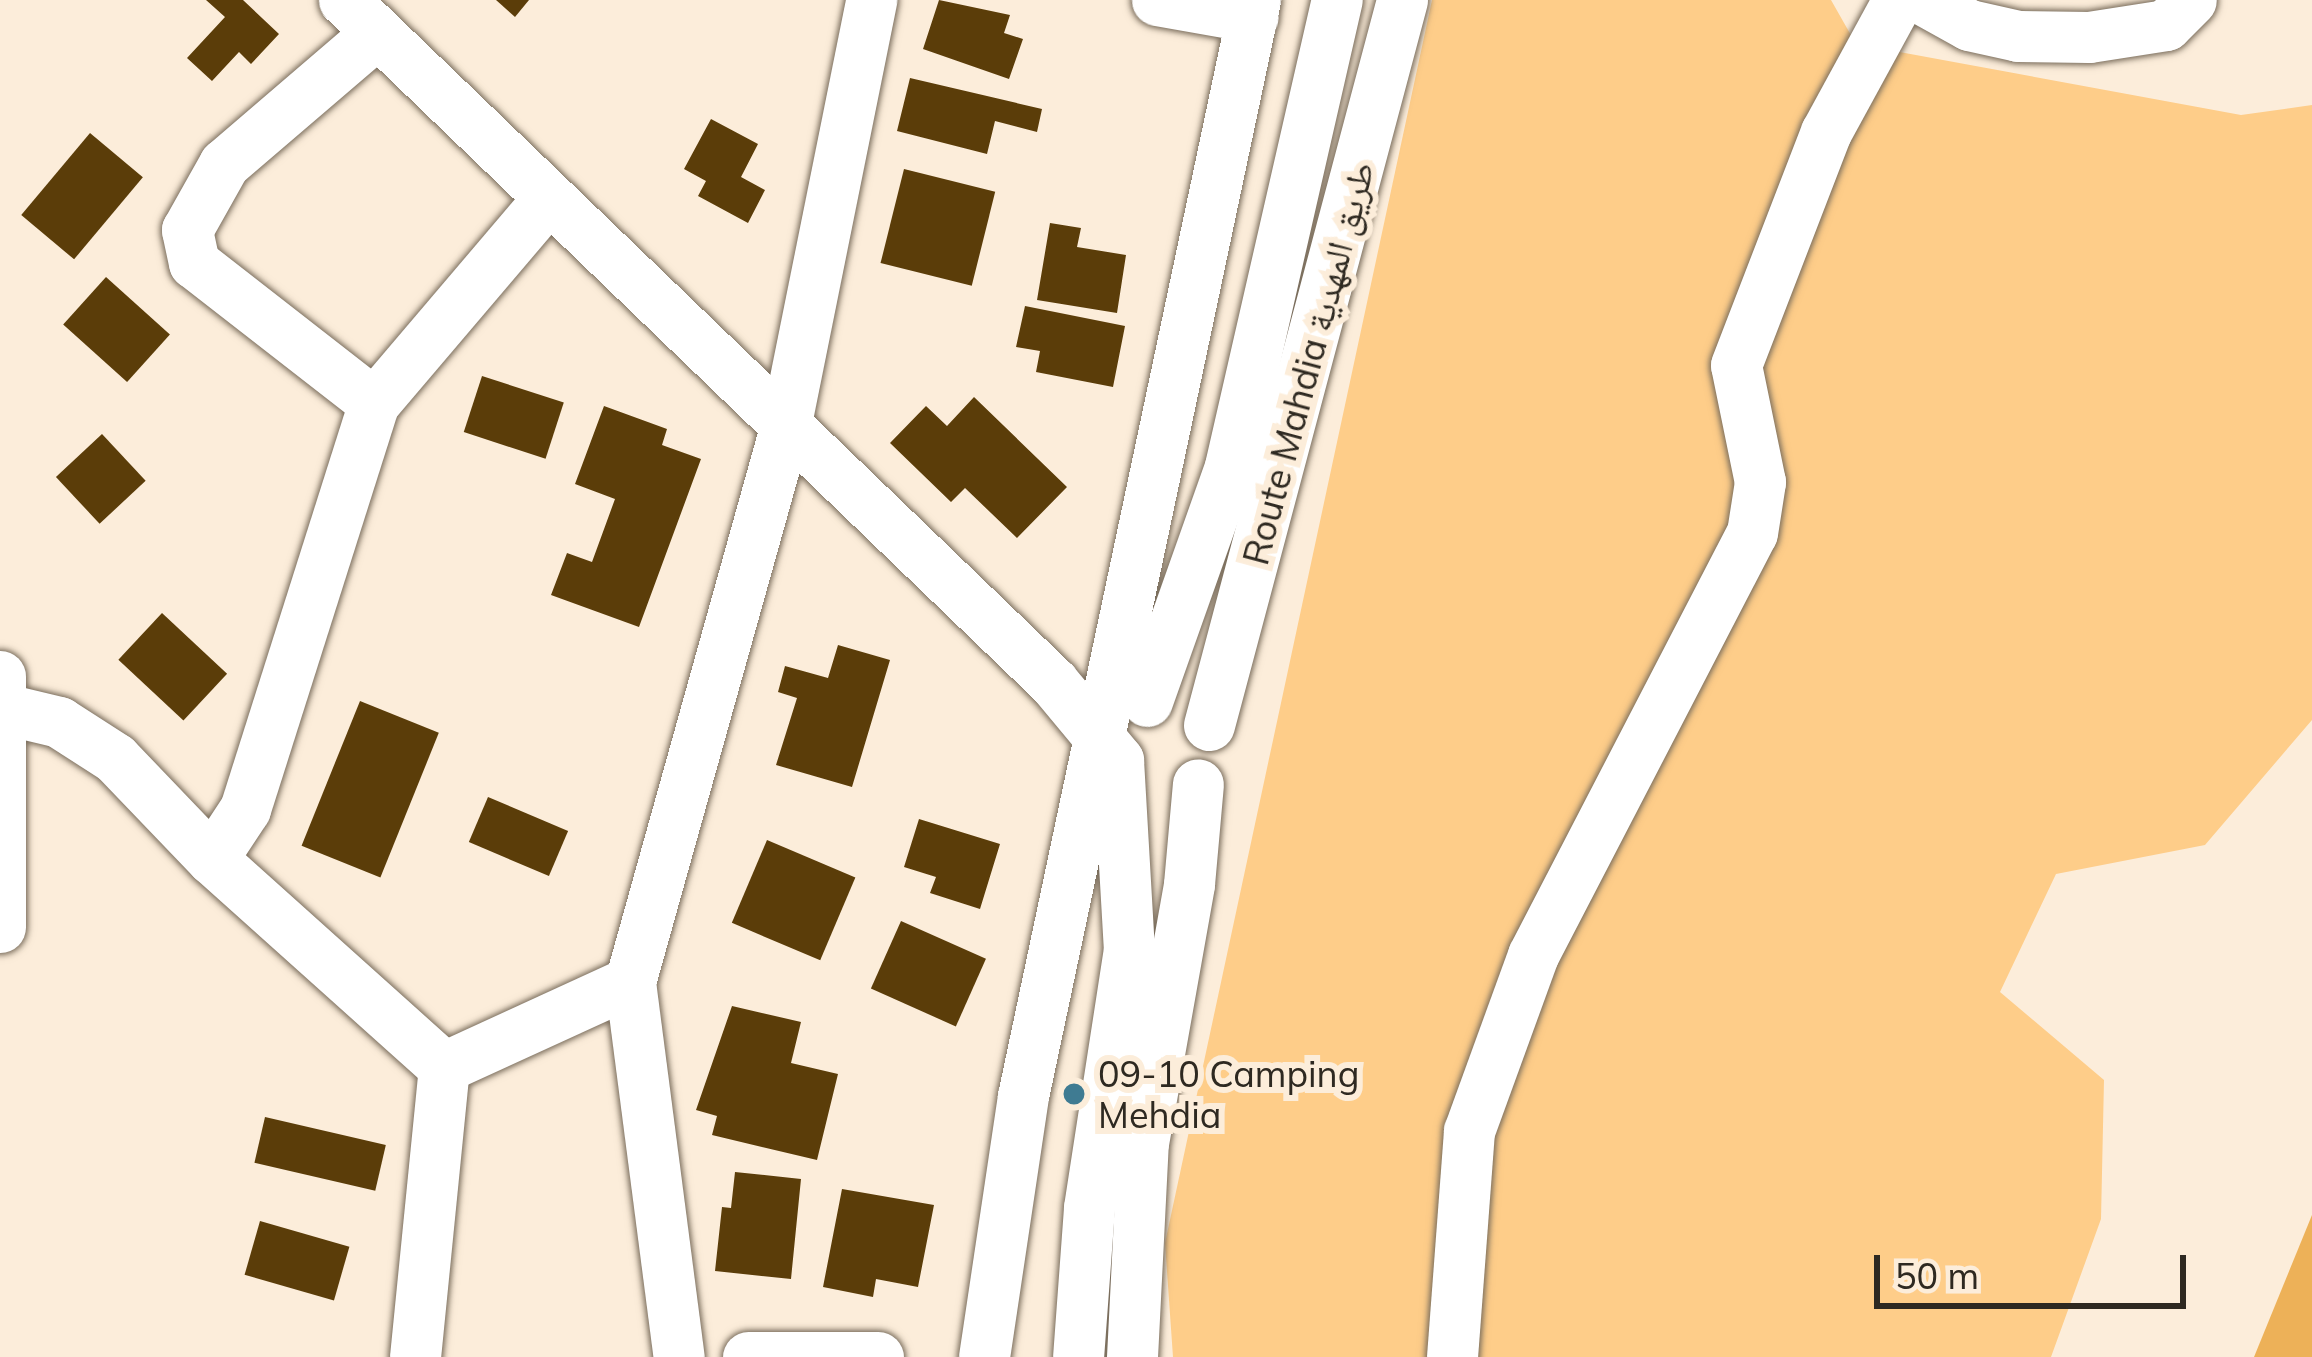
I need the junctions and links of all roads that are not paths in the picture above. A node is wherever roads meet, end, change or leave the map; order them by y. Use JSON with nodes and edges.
{"nodes":[{"id":1,"x":871,"y":0,"type":"edge"},
{"id":2,"x":1157,"y":0,"type":"edge"},
{"id":3,"x":1337,"y":0,"type":"edge"},
{"id":4,"x":1402,"y":0,"type":"edge"},
{"id":5,"x":1898,"y":0,"type":"edge"},
{"id":6,"x":1924,"y":0,"type":"edge"},
{"id":7,"x":2191,"y":0,"type":"edge"},
{"id":8,"x":1254,"y":8,"type":"edge"},
{"id":9,"x":360,"y":16,"type":"edge"},
{"id":10,"x":546,"y":201,"type":"junction"},
{"id":11,"x":374,"y":404,"type":"junction"},
{"id":12,"x":785,"y":428,"type":"junction"},
{"id":13,"x":3,"y":692,"type":"edge"},
{"id":14,"x":1120,"y":721,"type":"junction"},
{"id":15,"x":1209,"y":725,"type":"junction"},
{"id":16,"x":1198,"y":784,"type":"junction"},
{"id":17,"x":212,"y":859,"type":"junction"},
{"id":18,"x":0,"y":928,"type":"edge"},
{"id":19,"x":630,"y":982,"type":"junction"},
{"id":20,"x":444,"y":1066,"type":"junction"},
{"id":21,"x":415,"y":1357,"type":"edge"},
{"id":22,"x":679,"y":1357,"type":"edge"},
{"id":23,"x":748,"y":1357,"type":"edge"},
{"id":24,"x":878,"y":1357,"type":"edge"},
{"id":25,"x":983,"y":1357,"type":"edge"},
{"id":26,"x":1078,"y":1357,"type":"edge"},
{"id":27,"x":1132,"y":1357,"type":"edge"},
{"id":28,"x":1452,"y":1357,"type":"edge"}],
"edges":[{"from":1,"to":12,"type":"street"},
{"from":2,"to":8,"type":"street"},
{"from":3,"to":14,"type":"street","name":"Route Mahdia طريق المهدية"},
{"from":4,"to":15,"type":"street","name":"Route Mahdia طريق المهدية"},
{"from":5,"to":28,"type":"street"},
{"from":6,"to":7,"type":"street"},
{"from":8,"to":14,"type":"street"},
{"from":9,"to":10,"type":"street"},
{"from":9,"to":11,"type":"street"},
{"from":10,"to":11,"type":"street"},
{"from":10,"to":12,"type":"street"},
{"from":11,"to":17,"type":"street"},
{"from":12,"to":14,"type":"street"},
{"from":12,"to":19,"type":"street"},
{"from":13,"to":17,"type":"street"},
{"from":13,"to":18,"type":"street"},
{"from":14,"to":15,"type":"street"},
{"from":14,"to":16,"type":"street"},
{"from":14,"to":25,"type":"street"},
{"from":14,"to":26,"type":"street","name":"Route Mahdia طريق المهدية"},
{"from":15,"to":16,"type":"street"},
{"from":16,"to":27,"type":"street"},
{"from":17,"to":20,"type":"street"},
{"from":19,"to":20,"type":"street"},
{"from":19,"to":22,"type":"street"},
{"from":20,"to":21,"type":"street"},
{"from":23,"to":24,"type":"street"}]}
